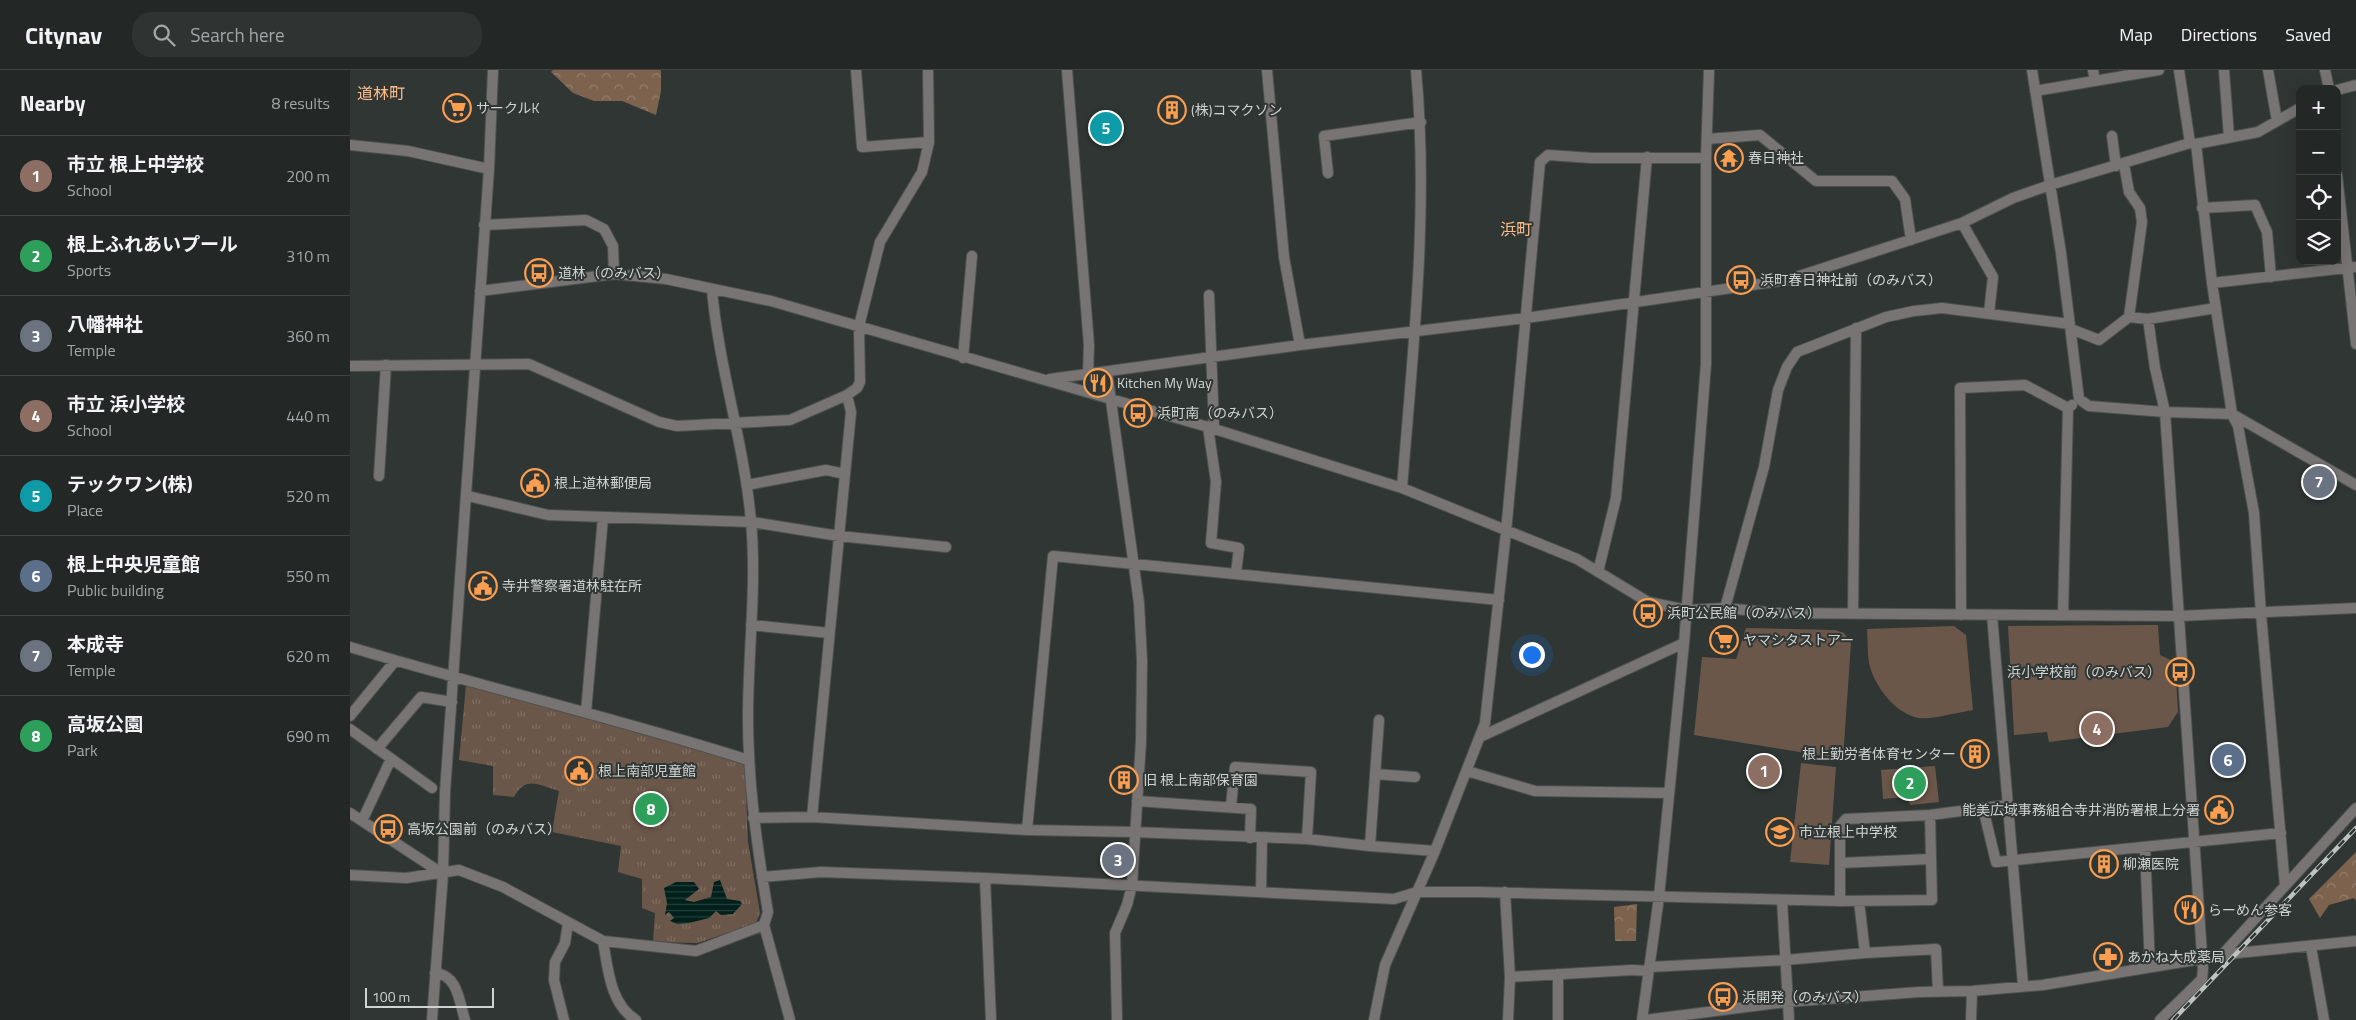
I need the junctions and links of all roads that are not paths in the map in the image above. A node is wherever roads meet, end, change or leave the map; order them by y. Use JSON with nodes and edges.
{"nodes":[{"id":1,"x":493,"y":70,"type":"edge"},
{"id":2,"x":856,"y":70,"type":"edge"},
{"id":3,"x":928,"y":70,"type":"edge"},
{"id":4,"x":1067,"y":70,"type":"edge"},
{"id":5,"x":1267,"y":70,"type":"edge"},
{"id":6,"x":1416,"y":70,"type":"edge"},
{"id":7,"x":1709,"y":70,"type":"edge"},
{"id":8,"x":2032,"y":70,"type":"edge"},
{"id":9,"x":2094,"y":70,"type":"edge"},
{"id":10,"x":2159,"y":70,"type":"edge"},
{"id":11,"x":2179,"y":70,"type":"edge"},
{"id":12,"x":2224,"y":70,"type":"edge"},
{"id":13,"x":2268,"y":70,"type":"edge"},
{"id":14,"x":2325,"y":70,"type":"edge"},
{"id":15,"x":2096,"y":81,"type":"junction"},
{"id":16,"x":2328,"y":85,"type":"edge"},
{"id":17,"x":2356,"y":85,"type":"edge"},
{"id":18,"x":2341,"y":89,"type":"edge"},
{"id":19,"x":2035,"y":91,"type":"junction"},
{"id":20,"x":2296,"y":110,"type":"edge"},
{"id":21,"x":2277,"y":121,"type":"junction"},
{"id":22,"x":1421,"y":122,"type":"junction"},
{"id":23,"x":2112,"y":136,"type":"dead end"},
{"id":24,"x":2228,"y":136,"type":"junction"},
{"id":25,"x":1707,"y":139,"type":"junction"},
{"id":26,"x":929,"y":142,"type":"junction"},
{"id":27,"x":2193,"y":144,"type":"junction"},
{"id":28,"x":350,"y":145,"type":"edge"},
{"id":29,"x":1647,"y":157,"type":"junction"},
{"id":30,"x":1706,"y":158,"type":"junction"},
{"id":31,"x":2120,"y":165,"type":"junction"},
{"id":32,"x":489,"y":169,"type":"junction"},
{"id":33,"x":1328,"y":173,"type":"dead end"},
{"id":34,"x":2050,"y":185,"type":"junction"},
{"id":35,"x":2341,"y":200,"type":"edge"},
{"id":36,"x":2202,"y":208,"type":"junction"},
{"id":37,"x":1962,"y":223,"type":"junction"},
{"id":38,"x":484,"y":225,"type":"junction"},
{"id":39,"x":1911,"y":240,"type":"junction"},
{"id":40,"x":972,"y":256,"type":"dead end"},
{"id":41,"x":2352,"y":268,"type":"edge"},
{"id":42,"x":614,"y":274,"type":"junction"},
{"id":43,"x":2271,"y":277,"type":"junction"},
{"id":44,"x":2212,"y":283,"type":"junction"},
{"id":45,"x":712,"y":290,"type":"junction"},
{"id":46,"x":480,"y":291,"type":"junction"},
{"id":47,"x":1706,"y":292,"type":"junction"},
{"id":48,"x":1209,"y":295,"type":"dead end"},
{"id":49,"x":1634,"y":301,"type":"junction"},
{"id":50,"x":2216,"y":308,"type":"junction"},
{"id":51,"x":1989,"y":313,"type":"junction"},
{"id":52,"x":2129,"y":317,"type":"junction"},
{"id":53,"x":1526,"y":318,"type":"junction"},
{"id":54,"x":2148,"y":319,"type":"junction"},
{"id":55,"x":859,"y":326,"type":"junction"},
{"id":56,"x":2071,"y":327,"type":"junction"},
{"id":57,"x":1856,"y":328,"type":"junction"},
{"id":58,"x":1414,"y":332,"type":"junction"},
{"id":59,"x":2356,"y":344,"type":"edge"},
{"id":60,"x":1300,"y":345,"type":"junction"},
{"id":61,"x":1211,"y":357,"type":"junction"},
{"id":62,"x":962,"y":358,"type":"junction"},
{"id":63,"x":476,"y":363,"type":"junction"},
{"id":64,"x":386,"y":365,"type":"junction"},
{"id":65,"x":350,"y":366,"type":"edge"},
{"id":66,"x":1106,"y":372,"type":"junction"},
{"id":67,"x":1088,"y":374,"type":"junction"},
{"id":68,"x":1046,"y":379,"type":"junction"},
{"id":69,"x":847,"y":394,"type":"junction"},
{"id":70,"x":2079,"y":398,"type":"junction"},
{"id":71,"x":1110,"y":399,"type":"junction"},
{"id":72,"x":2068,"y":408,"type":"junction"},
{"id":73,"x":2165,"y":412,"type":"junction"},
{"id":74,"x":2232,"y":414,"type":"junction"},
{"id":75,"x":736,"y":424,"type":"junction"},
{"id":76,"x":1211,"y":428,"type":"junction"},
{"id":77,"x":845,"y":474,"type":"junction"},
{"id":78,"x":379,"y":476,"type":"dead end"},
{"id":79,"x":747,"y":485,"type":"junction"},
{"id":80,"x":2356,"y":485,"type":"edge"},
{"id":81,"x":1402,"y":488,"type":"junction"},
{"id":82,"x":468,"y":496,"type":"junction"},
{"id":83,"x":603,"y":517,"type":"junction"},
{"id":84,"x":752,"y":522,"type":"junction"},
{"id":85,"x":1506,"y":532,"type":"junction"},
{"id":86,"x":839,"y":536,"type":"junction"},
{"id":87,"x":946,"y":547,"type":"dead end"},
{"id":88,"x":1133,"y":562,"type":"junction"},
{"id":89,"x":1598,"y":572,"type":"junction"},
{"id":90,"x":1236,"y":573,"type":"junction"},
{"id":91,"x":1499,"y":600,"type":"junction"},
{"id":92,"x":1725,"y":608,"type":"junction"},
{"id":93,"x":2356,"y":608,"type":"edge"},
{"id":94,"x":1687,"y":610,"type":"junction"},
{"id":95,"x":1853,"y":614,"type":"junction"},
{"id":96,"x":1962,"y":614,"type":"junction"},
{"id":97,"x":2261,"y":614,"type":"junction"},
{"id":98,"x":1992,"y":615,"type":"junction"},
{"id":99,"x":2063,"y":615,"type":"junction"},
{"id":100,"x":2179,"y":616,"type":"junction"},
{"id":101,"x":751,"y":625,"type":"junction"},
{"id":102,"x":829,"y":632,"type":"junction"},
{"id":103,"x":1684,"y":643,"type":"junction"},
{"id":104,"x":351,"y":649,"type":"edge"},
{"id":105,"x":395,"y":661,"type":"junction"},
{"id":106,"x":454,"y":676,"type":"junction"},
{"id":107,"x":452,"y":702,"type":"junction"},
{"id":108,"x":586,"y":712,"type":"junction"},
{"id":109,"x":350,"y":716,"type":"edge"},
{"id":110,"x":1379,"y":720,"type":"dead end"},
{"id":111,"x":350,"y":729,"type":"edge"},
{"id":112,"x":1480,"y":737,"type":"junction"},
{"id":113,"x":377,"y":749,"type":"junction"},
{"id":114,"x":391,"y":759,"type":"junction"},
{"id":115,"x":748,"y":760,"type":"junction"},
{"id":116,"x":1467,"y":771,"type":"junction"},
{"id":117,"x":1375,"y":774,"type":"junction"},
{"id":118,"x":1415,"y":777,"type":"dead end"},
{"id":119,"x":432,"y":788,"type":"dead end"},
{"id":120,"x":1669,"y":793,"type":"junction"},
{"id":121,"x":1137,"y":801,"type":"junction"},
{"id":122,"x":1231,"y":806,"type":"junction"},
{"id":123,"x":2007,"y":806,"type":"junction"},
{"id":124,"x":1983,"y":808,"type":"junction"},
{"id":125,"x":2356,"y":808,"type":"edge"},
{"id":126,"x":350,"y":813,"type":"edge"},
{"id":127,"x":1930,"y":815,"type":"junction"},
{"id":128,"x":812,"y":817,"type":"junction"},
{"id":129,"x":753,"y":818,"type":"junction"},
{"id":130,"x":362,"y":821,"type":"junction"},
{"id":131,"x":1027,"y":830,"type":"junction"},
{"id":132,"x":1134,"y":832,"type":"junction"},
{"id":133,"x":2281,"y":833,"type":"junction"},
{"id":134,"x":1250,"y":838,"type":"junction"},
{"id":135,"x":1262,"y":838,"type":"junction"},
{"id":136,"x":1307,"y":839,"type":"junction"},
{"id":137,"x":2195,"y":842,"type":"junction"},
{"id":138,"x":1370,"y":846,"type":"junction"},
{"id":139,"x":2145,"y":848,"type":"junction"},
{"id":140,"x":1435,"y":851,"type":"junction"},
{"id":141,"x":1931,"y":859,"type":"junction"},
{"id":142,"x":2012,"y":860,"type":"junction"},
{"id":143,"x":1840,"y":863,"type":"junction"},
{"id":144,"x":443,"y":874,"type":"junction"},
{"id":145,"x":350,"y":875,"type":"edge"},
{"id":146,"x":762,"y":877,"type":"junction"},
{"id":147,"x":985,"y":878,"type":"junction"},
{"id":148,"x":1132,"y":885,"type":"junction"},
{"id":149,"x":2285,"y":886,"type":"junction"},
{"id":150,"x":1260,"y":892,"type":"junction"},
{"id":151,"x":1417,"y":892,"type":"junction"},
{"id":152,"x":1505,"y":892,"type":"junction"},
{"id":153,"x":1659,"y":897,"type":"junction"},
{"id":154,"x":1782,"y":900,"type":"junction"},
{"id":155,"x":1840,"y":901,"type":"junction"},
{"id":156,"x":1859,"y":901,"type":"junction"},
{"id":157,"x":568,"y":923,"type":"junction"},
{"id":158,"x":764,"y":925,"type":"junction"},
{"id":159,"x":603,"y":941,"type":"junction"},
{"id":160,"x":2356,"y":941,"type":"edge"},
{"id":161,"x":2311,"y":947,"type":"junction"},
{"id":162,"x":1864,"y":953,"type":"junction"},
{"id":163,"x":2222,"y":956,"type":"junction"},
{"id":164,"x":2202,"y":958,"type":"junction"},
{"id":165,"x":1785,"y":960,"type":"junction"},
{"id":166,"x":2150,"y":967,"type":"junction"},
{"id":167,"x":1649,"y":969,"type":"junction"},
{"id":168,"x":435,"y":973,"type":"junction"},
{"id":169,"x":1558,"y":974,"type":"junction"},
{"id":170,"x":1510,"y":977,"type":"junction"},
{"id":171,"x":2023,"y":985,"type":"junction"},
{"id":172,"x":1938,"y":991,"type":"junction"},
{"id":173,"x":1972,"y":991,"type":"junction"},
{"id":174,"x":1786,"y":1002,"type":"junction"},
{"id":175,"x":432,"y":1020,"type":"edge"},
{"id":176,"x":464,"y":1020,"type":"edge"},
{"id":177,"x":564,"y":1020,"type":"edge"},
{"id":178,"x":636,"y":1020,"type":"edge"},
{"id":179,"x":790,"y":1020,"type":"edge"},
{"id":180,"x":991,"y":1020,"type":"edge"},
{"id":181,"x":1117,"y":1020,"type":"edge"},
{"id":182,"x":1374,"y":1020,"type":"edge"},
{"id":183,"x":1508,"y":1020,"type":"edge"},
{"id":184,"x":1558,"y":1020,"type":"edge"},
{"id":185,"x":1642,"y":1020,"type":"edge"},
{"id":186,"x":1645,"y":1020,"type":"edge"},
{"id":187,"x":1789,"y":1020,"type":"edge"},
{"id":188,"x":1971,"y":1020,"type":"edge"},
{"id":189,"x":2160,"y":1020,"type":"edge"},
{"id":190,"x":2322,"y":1020,"type":"edge"}],
"edges":[{"from":1,"to":32,"type":"street"},
{"from":2,"to":26,"type":"street"},
{"from":3,"to":26,"type":"street"},
{"from":4,"to":67,"type":"street"},
{"from":5,"to":60,"type":"street"},
{"from":6,"to":22,"type":"street"},
{"from":7,"to":25,"type":"street"},
{"from":8,"to":19,"type":"street"},
{"from":9,"to":15,"type":"street"},
{"from":10,"to":15,"type":"street"},
{"from":11,"to":27,"type":"street"},
{"from":12,"to":24,"type":"street"},
{"from":13,"to":21,"type":"street"},
{"from":14,"to":16,"type":"street"},
{"from":15,"to":19,"type":"street"},
{"from":17,"to":18,"type":"street"},
{"from":19,"to":34,"type":"street"},
{"from":20,"to":21,"type":"street"},
{"from":21,"to":24,"type":"street"},
{"from":22,"to":33,"type":"street"},
{"from":22,"to":58,"type":"street"},
{"from":23,"to":31,"type":"street"},
{"from":24,"to":27,"type":"street"},
{"from":25,"to":30,"type":"street"},
{"from":25,"to":39,"type":"street"},
{"from":26,"to":55,"type":"street"},
{"from":27,"to":31,"type":"street"},
{"from":27,"to":36,"type":"street"},
{"from":28,"to":32,"type":"street"},
{"from":29,"to":30,"type":"street"},
{"from":29,"to":49,"type":"street"},
{"from":29,"to":53,"type":"street"},
{"from":30,"to":47,"type":"street"},
{"from":31,"to":34,"type":"street"},
{"from":31,"to":52,"type":"street"},
{"from":32,"to":38,"type":"street"},
{"from":34,"to":37,"type":"street"},
{"from":34,"to":56,"type":"street"},
{"from":35,"to":41,"type":"street"},
{"from":36,"to":43,"type":"street"},
{"from":36,"to":44,"type":"street"},
{"from":37,"to":39,"type":"street"},
{"from":37,"to":51,"type":"street"},
{"from":38,"to":42,"type":"street"},
{"from":38,"to":46,"type":"street"},
{"from":39,"to":47,"type":"street"},
{"from":40,"to":62,"type":"street"},
{"from":41,"to":43,"type":"street"},
{"from":41,"to":59,"type":"street"},
{"from":42,"to":45,"type":"street"},
{"from":42,"to":46,"type":"street"},
{"from":43,"to":44,"type":"street"},
{"from":44,"to":50,"type":"street"},
{"from":45,"to":55,"type":"street"},
{"from":45,"to":75,"type":"street"},
{"from":46,"to":63,"type":"street"},
{"from":47,"to":49,"type":"street"},
{"from":47,"to":94,"type":"street"},
{"from":48,"to":61,"type":"street"},
{"from":49,"to":53,"type":"street"},
{"from":49,"to":89,"type":"street"},
{"from":50,"to":54,"type":"street"},
{"from":50,"to":74,"type":"street"},
{"from":51,"to":56,"type":"street"},
{"from":51,"to":57,"type":"street"},
{"from":52,"to":54,"type":"street"},
{"from":52,"to":56,"type":"street"},
{"from":53,"to":58,"type":"street"},
{"from":53,"to":85,"type":"street"},
{"from":54,"to":73,"type":"street"},
{"from":55,"to":62,"type":"street"},
{"from":55,"to":69,"type":"street"},
{"from":56,"to":70,"type":"street"},
{"from":57,"to":92,"type":"street"},
{"from":57,"to":95,"type":"street"},
{"from":58,"to":60,"type":"street"},
{"from":58,"to":81,"type":"street"},
{"from":60,"to":61,"type":"street"},
{"from":61,"to":66,"type":"street"},
{"from":61,"to":76,"type":"street"},
{"from":62,"to":68,"type":"street"},
{"from":63,"to":64,"type":"street"},
{"from":63,"to":75,"type":"street"},
{"from":63,"to":82,"type":"street"},
{"from":64,"to":65,"type":"street"},
{"from":64,"to":78,"type":"street"},
{"from":66,"to":67,"type":"street"},
{"from":66,"to":71,"type":"street"},
{"from":67,"to":68,"type":"street"},
{"from":68,"to":71,"type":"street"},
{"from":69,"to":75,"type":"street"},
{"from":69,"to":77,"type":"street"},
{"from":70,"to":72,"type":"street"},
{"from":70,"to":73,"type":"street"},
{"from":71,"to":76,"type":"street"},
{"from":71,"to":88,"type":"street"},
{"from":72,"to":96,"type":"street"},
{"from":72,"to":99,"type":"street"},
{"from":73,"to":74,"type":"street"},
{"from":73,"to":100,"type":"street"},
{"from":74,"to":80,"type":"street"},
{"from":74,"to":97,"type":"street"},
{"from":75,"to":79,"type":"street"},
{"from":76,"to":81,"type":"street"},
{"from":76,"to":90,"type":"street"},
{"from":77,"to":79,"type":"street"},
{"from":77,"to":86,"type":"street"},
{"from":79,"to":84,"type":"street"},
{"from":81,"to":85,"type":"street"},
{"from":82,"to":83,"type":"street"},
{"from":82,"to":106,"type":"street"},
{"from":83,"to":84,"type":"street"},
{"from":83,"to":108,"type":"street"},
{"from":84,"to":86,"type":"street"},
{"from":84,"to":101,"type":"street"},
{"from":85,"to":89,"type":"street"},
{"from":85,"to":91,"type":"street"},
{"from":86,"to":87,"type":"street"},
{"from":86,"to":102,"type":"street"},
{"from":88,"to":90,"type":"street"},
{"from":88,"to":121,"type":"street"},
{"from":88,"to":131,"type":"street"},
{"from":89,"to":94,"type":"street"},
{"from":90,"to":91,"type":"street"},
{"from":91,"to":112,"type":"street"},
{"from":92,"to":94,"type":"street"},
{"from":92,"to":95,"type":"street"},
{"from":93,"to":97,"type":"street"},
{"from":94,"to":103,"type":"street"},
{"from":95,"to":96,"type":"street"},
{"from":96,"to":98,"type":"street"},
{"from":97,"to":100,"type":"street"},
{"from":97,"to":133,"type":"street"},
{"from":98,"to":99,"type":"street"},
{"from":98,"to":123,"type":"street"},
{"from":99,"to":100,"type":"street"},
{"from":100,"to":137,"type":"street"},
{"from":101,"to":102,"type":"street"},
{"from":101,"to":115,"type":"street"},
{"from":102,"to":128,"type":"street"},
{"from":103,"to":112,"type":"street"},
{"from":103,"to":120,"type":"street"},
{"from":104,"to":105,"type":"street"},
{"from":105,"to":106,"type":"street"},
{"from":105,"to":109,"type":"street"},
{"from":106,"to":107,"type":"street"},
{"from":106,"to":108,"type":"street"},
{"from":107,"to":113,"type":"street"},
{"from":107,"to":144,"type":"street"},
{"from":108,"to":115,"type":"street"},
{"from":110,"to":117,"type":"street"},
{"from":111,"to":113,"type":"street"},
{"from":112,"to":116,"type":"street"},
{"from":113,"to":114,"type":"street"},
{"from":114,"to":119,"type":"street"},
{"from":114,"to":130,"type":"street"},
{"from":115,"to":129,"type":"street"},
{"from":116,"to":120,"type":"street"},
{"from":116,"to":140,"type":"street"},
{"from":117,"to":118,"type":"street"},
{"from":117,"to":138,"type":"street"},
{"from":120,"to":153,"type":"street"},
{"from":121,"to":122,"type":"street"},
{"from":121,"to":132,"type":"street"},
{"from":122,"to":134,"type":"street"},
{"from":122,"to":136,"type":"street"},
{"from":123,"to":124,"type":"street"},
{"from":123,"to":142,"type":"street"},
{"from":124,"to":127,"type":"street"},
{"from":124,"to":142,"type":"street"},
{"from":125,"to":149,"type":"street"},
{"from":126,"to":130,"type":"street"},
{"from":127,"to":141,"type":"street"},
{"from":127,"to":143,"type":"street"},
{"from":128,"to":129,"type":"street"},
{"from":128,"to":131,"type":"street"},
{"from":129,"to":146,"type":"street"},
{"from":130,"to":144,"type":"street"},
{"from":131,"to":132,"type":"street"},
{"from":132,"to":134,"type":"street"},
{"from":132,"to":148,"type":"street"},
{"from":133,"to":137,"type":"street"},
{"from":133,"to":149,"type":"street"},
{"from":134,"to":135,"type":"street"},
{"from":135,"to":136,"type":"street"},
{"from":135,"to":150,"type":"street"},
{"from":136,"to":138,"type":"street"},
{"from":137,"to":139,"type":"street"},
{"from":137,"to":164,"type":"street"},
{"from":138,"to":140,"type":"street"},
{"from":139,"to":142,"type":"street"},
{"from":139,"to":166,"type":"street"},
{"from":140,"to":151,"type":"street"},
{"from":141,"to":143,"type":"street"},
{"from":141,"to":156,"type":"street"},
{"from":142,"to":171,"type":"street"},
{"from":143,"to":155,"type":"street"},
{"from":144,"to":145,"type":"street"},
{"from":144,"to":157,"type":"street"},
{"from":144,"to":168,"type":"street"},
{"from":146,"to":147,"type":"street"},
{"from":146,"to":158,"type":"street"},
{"from":147,"to":148,"type":"street"},
{"from":147,"to":180,"type":"street"},
{"from":148,"to":150,"type":"street"},
{"from":148,"to":181,"type":"street"},
{"from":149,"to":163,"type":"street"},
{"from":150,"to":151,"type":"street"},
{"from":151,"to":152,"type":"street"},
{"from":151,"to":182,"type":"street"},
{"from":152,"to":153,"type":"street"},
{"from":152,"to":170,"type":"street"},
{"from":153,"to":154,"type":"street"},
{"from":153,"to":167,"type":"street"},
{"from":154,"to":155,"type":"street"},
{"from":154,"to":165,"type":"street"},
{"from":155,"to":156,"type":"street"},
{"from":156,"to":162,"type":"street"},
{"from":157,"to":159,"type":"street"},
{"from":157,"to":177,"type":"street"},
{"from":158,"to":159,"type":"street"},
{"from":158,"to":179,"type":"street"},
{"from":159,"to":178,"type":"street"},
{"from":160,"to":161,"type":"street"},
{"from":161,"to":163,"type":"street"},
{"from":161,"to":190,"type":"street"},
{"from":162,"to":165,"type":"street"},
{"from":162,"to":172,"type":"street"},
{"from":163,"to":164,"type":"street"},
{"from":164,"to":166,"type":"street"},
{"from":164,"to":189,"type":"street"},
{"from":165,"to":167,"type":"street"},
{"from":165,"to":174,"type":"street"},
{"from":166,"to":171,"type":"street"},
{"from":167,"to":169,"type":"street"},
{"from":167,"to":185,"type":"street"},
{"from":168,"to":175,"type":"street"},
{"from":168,"to":176,"type":"street"},
{"from":169,"to":170,"type":"street"},
{"from":169,"to":184,"type":"street"},
{"from":170,"to":183,"type":"street"},
{"from":171,"to":173,"type":"street"},
{"from":172,"to":173,"type":"street"},
{"from":172,"to":174,"type":"street"},
{"from":173,"to":188,"type":"street"},
{"from":174,"to":186,"type":"street"},
{"from":174,"to":187,"type":"street"}]}
